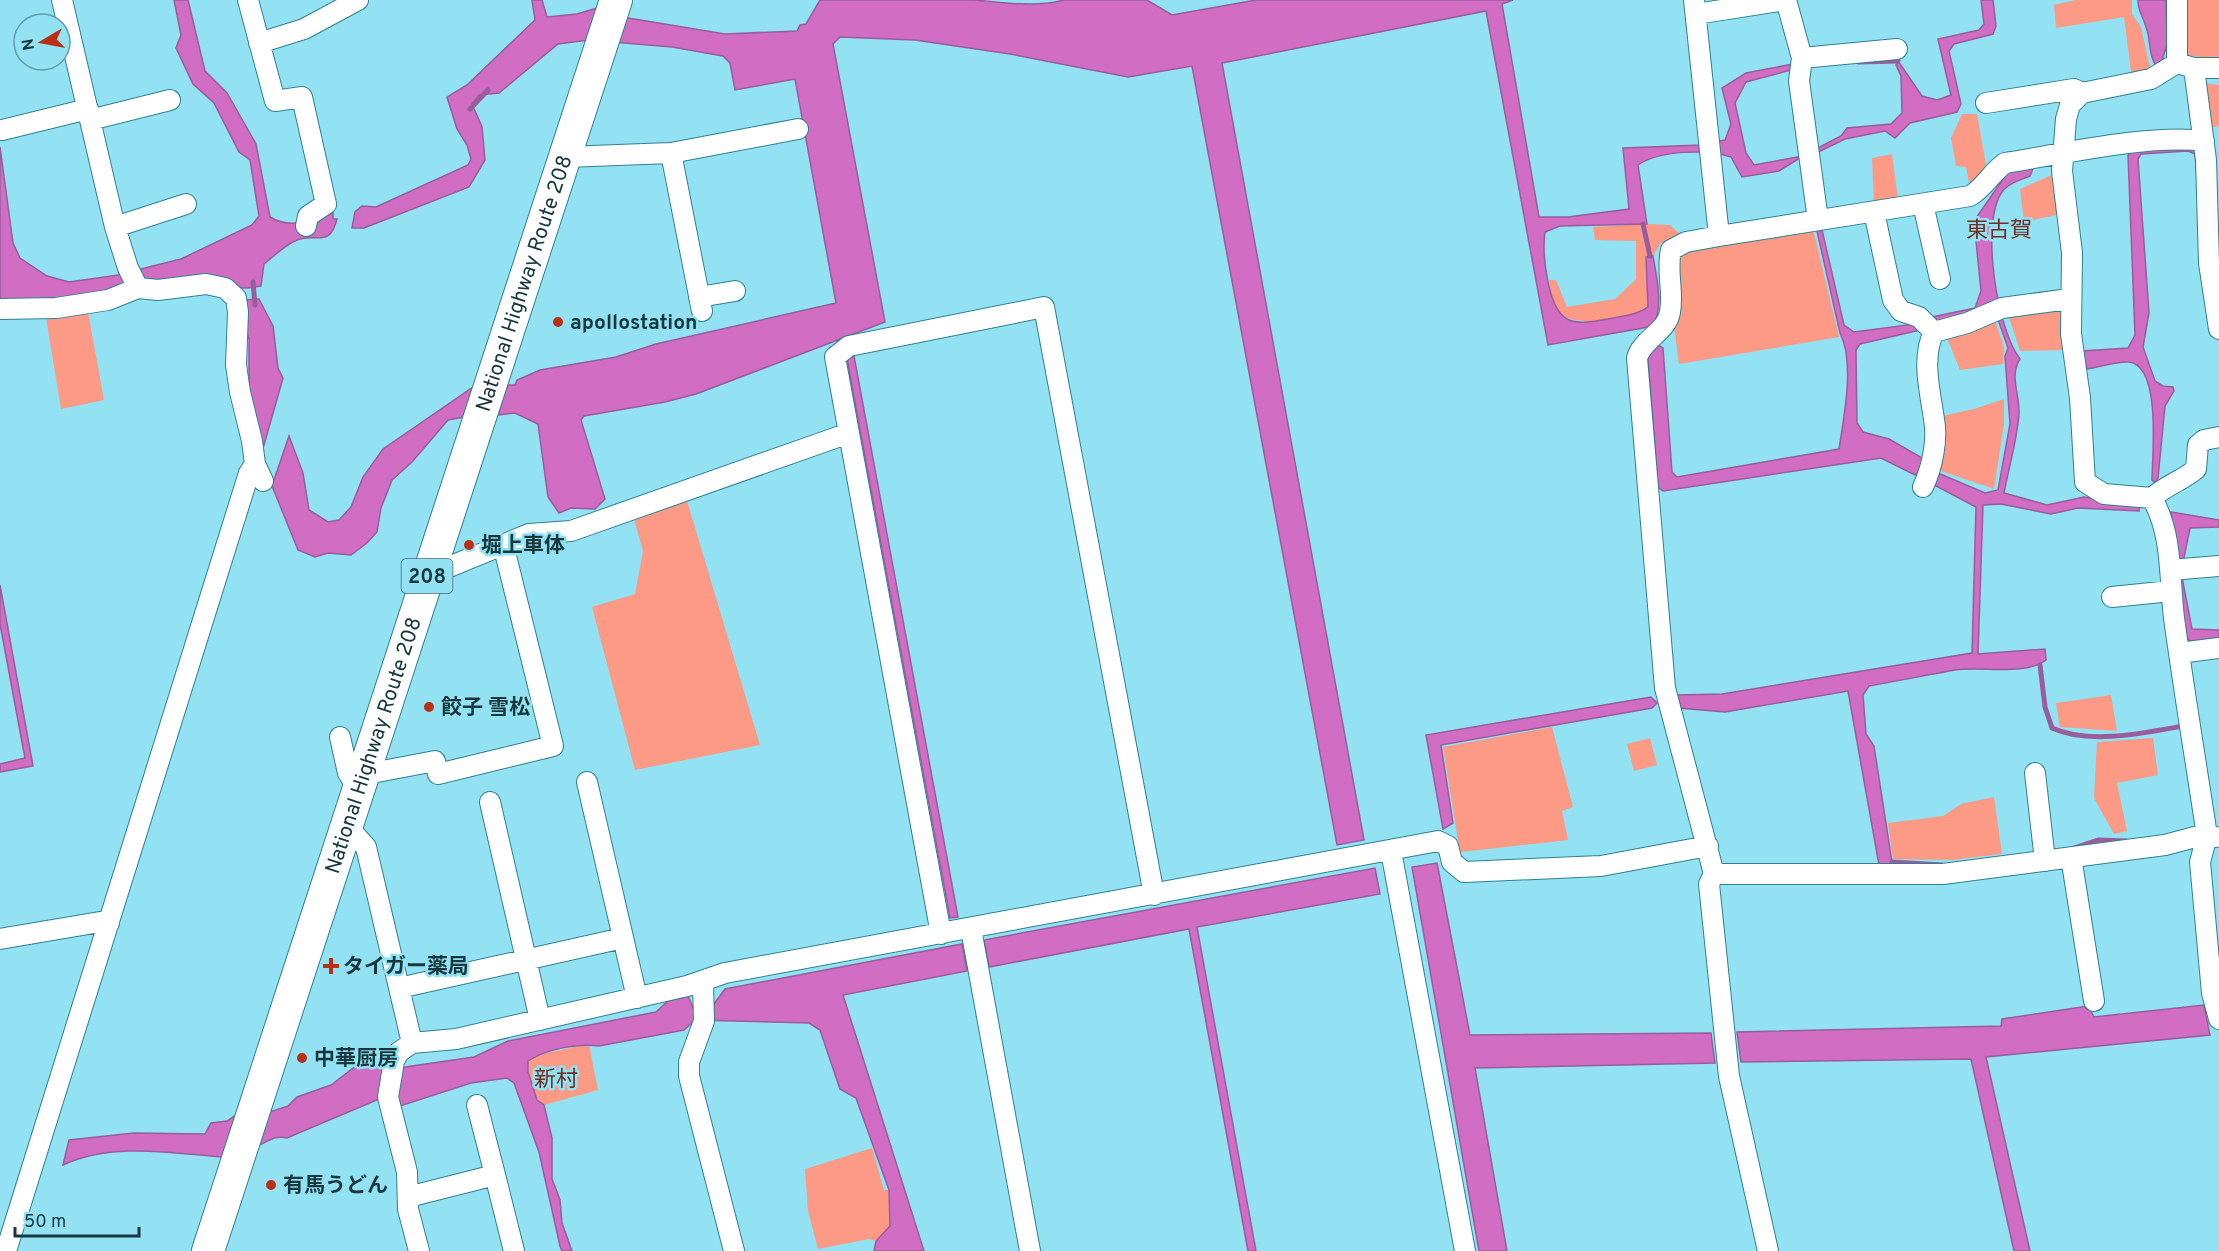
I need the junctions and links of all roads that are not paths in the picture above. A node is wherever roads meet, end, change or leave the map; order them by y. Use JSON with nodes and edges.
{"nodes":[{"id":1,"x":62,"y":0,"type":"edge"},
{"id":2,"x":248,"y":0,"type":"edge"},
{"id":3,"x":358,"y":0,"type":"edge"},
{"id":4,"x":1786,"y":0,"type":"edge"},
{"id":5,"x":2177,"y":0,"type":"edge"},
{"id":6,"x":615,"y":3,"type":"edge"},
{"id":7,"x":1695,"y":7,"type":"edge"},
{"id":8,"x":260,"y":43,"type":"junction"},
{"id":9,"x":1897,"y":49,"type":"dead end"},
{"id":10,"x":1802,"y":58,"type":"junction"},
{"id":11,"x":2186,"y":65,"type":"junction"},
{"id":12,"x":2219,"y":68,"type":"edge"},
{"id":13,"x":2082,"y":93,"type":"junction"},
{"id":14,"x":170,"y":100,"type":"dead end"},
{"id":15,"x":1986,"y":103,"type":"dead end"},
{"id":16,"x":89,"y":114,"type":"junction"},
{"id":17,"x":798,"y":129,"type":"dead end"},
{"id":18,"x":2,"y":130,"type":"dead end"},
{"id":19,"x":2204,"y":141,"type":"junction"},
{"id":20,"x":670,"y":153,"type":"junction"},
{"id":21,"x":2063,"y":153,"type":"junction"},
{"id":22,"x":565,"y":157,"type":"junction"},
{"id":23,"x":186,"y":204,"type":"dead end"},
{"id":24,"x":1923,"y":204,"type":"junction"},
{"id":25,"x":1874,"y":212,"type":"junction"},
{"id":26,"x":1818,"y":220,"type":"junction"},
{"id":27,"x":306,"y":226,"type":"dead end"},
{"id":28,"x":116,"y":227,"type":"junction"},
{"id":29,"x":1719,"y":236,"type":"junction"},
{"id":30,"x":1940,"y":279,"type":"dead end"},
{"id":31,"x":138,"y":288,"type":"junction"},
{"id":32,"x":735,"y":291,"type":"dead end"},
{"id":33,"x":2069,"y":299,"type":"junction"},
{"id":34,"x":0,"y":309,"type":"edge"},
{"id":35,"x":2219,"y":329,"type":"edge"},
{"id":36,"x":1934,"y":332,"type":"junction"},
{"id":37,"x":849,"y":433,"type":"junction"},
{"id":38,"x":2219,"y":437,"type":"edge"},
{"id":39,"x":1923,"y":487,"type":"dead end"},
{"id":40,"x":2152,"y":498,"type":"junction"},
{"id":41,"x":503,"y":544,"type":"junction"},
{"id":42,"x":430,"y":566,"type":"junction"},
{"id":43,"x":2219,"y":566,"type":"edge"},
{"id":44,"x":2178,"y":569,"type":"junction"},
{"id":45,"x":2171,"y":591,"type":"junction"},
{"id":46,"x":2112,"y":597,"type":"dead end"},
{"id":47,"x":2219,"y":648,"type":"edge"},
{"id":48,"x":2179,"y":653,"type":"junction"},
{"id":49,"x":340,"y":737,"type":"dead end"},
{"id":50,"x":2035,"y":772,"type":"dead end"},
{"id":51,"x":361,"y":777,"type":"junction"},
{"id":52,"x":586,"y":782,"type":"dead end"},
{"id":53,"x":490,"y":802,"type":"dead end"},
{"id":54,"x":346,"y":825,"type":"junction"},
{"id":55,"x":2213,"y":836,"type":"edge"},
{"id":56,"x":1708,"y":846,"type":"junction"},
{"id":57,"x":1391,"y":851,"type":"junction"},
{"id":58,"x":2071,"y":857,"type":"junction"},
{"id":59,"x":2045,"y":861,"type":"junction"},
{"id":60,"x":1714,"y":874,"type":"junction"},
{"id":61,"x":1154,"y":895,"type":"junction"},
{"id":62,"x":109,"y":923,"type":"junction"},
{"id":63,"x":971,"y":929,"type":"junction"},
{"id":64,"x":940,"y":934,"type":"junction"},
{"id":65,"x":623,"y":938,"type":"junction"},
{"id":66,"x":0,"y":939,"type":"edge"},
{"id":67,"x":527,"y":959,"type":"junction"},
{"id":68,"x":703,"y":982,"type":"junction"},
{"id":69,"x":399,"y":988,"type":"junction"},
{"id":70,"x":637,"y":998,"type":"junction"},
{"id":71,"x":2094,"y":1000,"type":"dead end"},
{"id":72,"x":2219,"y":1019,"type":"edge"},
{"id":73,"x":540,"y":1020,"type":"junction"},
{"id":74,"x":412,"y":1043,"type":"junction"},
{"id":75,"x":477,"y":1105,"type":"dead end"},
{"id":76,"x":495,"y":1175,"type":"junction"},
{"id":77,"x":408,"y":1197,"type":"junction"},
{"id":78,"x":6,"y":1251,"type":"edge"},
{"id":79,"x":208,"y":1251,"type":"edge"},
{"id":80,"x":419,"y":1251,"type":"edge"},
{"id":81,"x":514,"y":1251,"type":"edge"},
{"id":82,"x":734,"y":1251,"type":"edge"},
{"id":83,"x":1030,"y":1251,"type":"edge"},
{"id":84,"x":1465,"y":1251,"type":"edge"},
{"id":85,"x":1768,"y":1251,"type":"edge"}],
"edges":[{"from":1,"to":16,"type":"street"},
{"from":2,"to":8,"type":"street"},
{"from":3,"to":8,"type":"street"},
{"from":4,"to":7,"type":"street"},
{"from":4,"to":10,"type":"street"},
{"from":5,"to":11,"type":"street"},
{"from":6,"to":22,"type":"highway","name":"National Highway Route 208","number":"208"},
{"from":7,"to":29,"type":"street"},
{"from":8,"to":27,"type":"street"},
{"from":9,"to":10,"type":"street"},
{"from":10,"to":26,"type":"street"},
{"from":11,"to":12,"type":"street"},
{"from":11,"to":13,"type":"street"},
{"from":11,"to":19,"type":"street"},
{"from":13,"to":15,"type":"street"},
{"from":13,"to":21,"type":"street"},
{"from":14,"to":16,"type":"street"},
{"from":16,"to":18,"type":"street"},
{"from":16,"to":28,"type":"street"},
{"from":17,"to":20,"type":"street"},
{"from":19,"to":21,"type":"street"},
{"from":19,"to":35,"type":"street"},
{"from":20,"to":22,"type":"street"},
{"from":20,"to":32,"type":"street"},
{"from":21,"to":24,"type":"street"},
{"from":21,"to":33,"type":"street"},
{"from":22,"to":42,"type":"highway","name":"National Highway Route 208","number":"208"},
{"from":23,"to":28,"type":"street"},
{"from":24,"to":25,"type":"street"},
{"from":24,"to":30,"type":"street"},
{"from":25,"to":26,"type":"street"},
{"from":25,"to":36,"type":"street"},
{"from":26,"to":29,"type":"street"},
{"from":28,"to":31,"type":"street"},
{"from":29,"to":56,"type":"street"},
{"from":31,"to":34,"type":"street"},
{"from":31,"to":62,"type":"street"},
{"from":33,"to":36,"type":"street"},
{"from":33,"to":40,"type":"street"},
{"from":36,"to":39,"type":"street"},
{"from":37,"to":41,"type":"street"},
{"from":37,"to":61,"type":"street"},
{"from":37,"to":64,"type":"street"},
{"from":38,"to":40,"type":"street"},
{"from":40,"to":44,"type":"street"},
{"from":41,"to":42,"type":"street"},
{"from":41,"to":51,"type":"street"},
{"from":42,"to":51,"type":"highway","name":"National Highway Route 208","number":"208"},
{"from":43,"to":44,"type":"street"},
{"from":44,"to":45,"type":"street"},
{"from":45,"to":46,"type":"street"},
{"from":45,"to":48,"type":"street"},
{"from":47,"to":48,"type":"street"},
{"from":48,"to":55,"type":"street"},
{"from":49,"to":51,"type":"street"},
{"from":50,"to":59,"type":"street"},
{"from":51,"to":54,"type":"highway","name":"National Highway Route 208","number":"208"},
{"from":52,"to":65,"type":"street"},
{"from":53,"to":67,"type":"street"},
{"from":54,"to":69,"type":"street"},
{"from":54,"to":79,"type":"highway","name":"National Highway Route 208","number":"208"},
{"from":55,"to":58,"type":"street"},
{"from":55,"to":72,"type":"street"},
{"from":56,"to":57,"type":"street"},
{"from":56,"to":60,"type":"street"},
{"from":57,"to":61,"type":"street"},
{"from":57,"to":84,"type":"street"},
{"from":58,"to":59,"type":"street"},
{"from":58,"to":71,"type":"street"},
{"from":59,"to":60,"type":"street"},
{"from":60,"to":85,"type":"street"},
{"from":61,"to":63,"type":"street"},
{"from":62,"to":66,"type":"street"},
{"from":62,"to":78,"type":"street"},
{"from":63,"to":64,"type":"street"},
{"from":63,"to":83,"type":"street"},
{"from":64,"to":68,"type":"street"},
{"from":65,"to":67,"type":"street"},
{"from":65,"to":70,"type":"street"},
{"from":67,"to":69,"type":"street"},
{"from":67,"to":73,"type":"street"},
{"from":68,"to":70,"type":"street"},
{"from":68,"to":82,"type":"street"},
{"from":69,"to":74,"type":"street"},
{"from":70,"to":73,"type":"street"},
{"from":73,"to":74,"type":"street"},
{"from":74,"to":77,"type":"street"},
{"from":75,"to":76,"type":"street"},
{"from":76,"to":77,"type":"street"},
{"from":76,"to":81,"type":"street"},
{"from":77,"to":80,"type":"street"}]}
